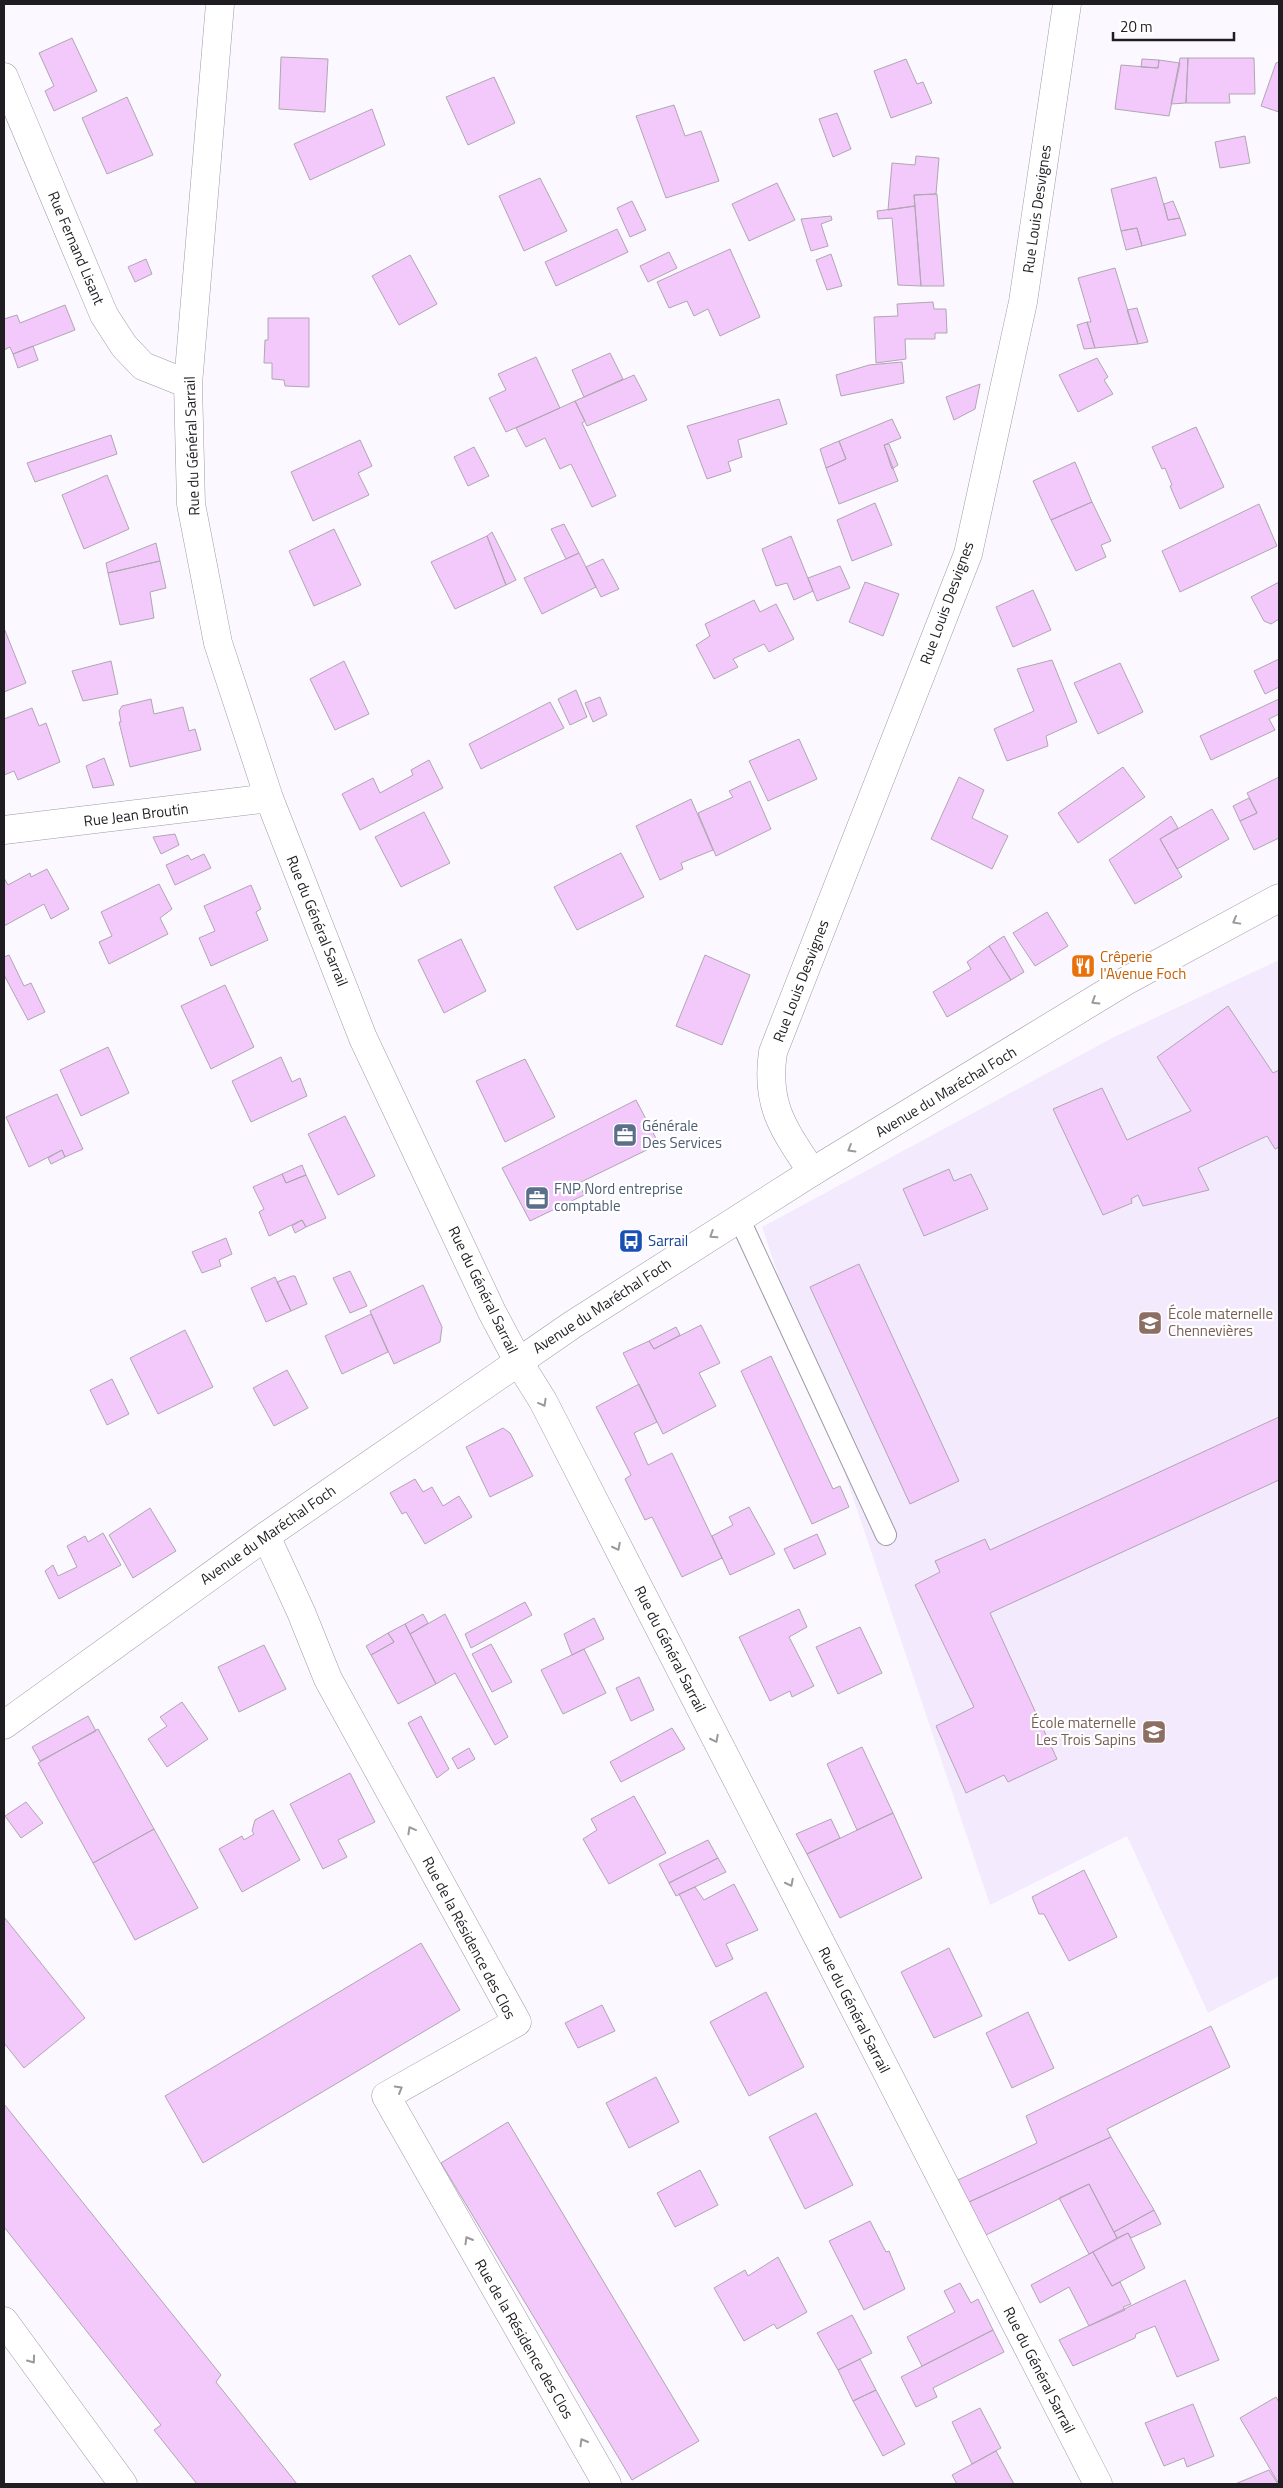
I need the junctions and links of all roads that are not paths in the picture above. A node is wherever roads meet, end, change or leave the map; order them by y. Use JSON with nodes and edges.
{"nodes":[{"id":1,"x":220,"y":4,"type":"edge"},
{"id":2,"x":1067,"y":4,"type":"edge"},
{"id":3,"x":4,"y":77,"type":"edge"},
{"id":4,"x":188,"y":384,"type":"junction"},
{"id":5,"x":269,"y":798,"type":"junction"},
{"id":6,"x":4,"y":830,"type":"edge"},
{"id":7,"x":1279,"y":898,"type":"edge"},
{"id":8,"x":812,"y":1172,"type":"junction"},
{"id":9,"x":739,"y":1218,"type":"junction"},
{"id":10,"x":518,"y":1361,"type":"junction"},
{"id":11,"x":886,"y":1535,"type":"dead end"},
{"id":12,"x":266,"y":1536,"type":"junction"},
{"id":13,"x":4,"y":1725,"type":"edge"},
{"id":14,"x":4,"y":2321,"type":"edge"},
{"id":15,"x":123,"y":2484,"type":"edge"},
{"id":16,"x":607,"y":2484,"type":"edge"},
{"id":17,"x":1098,"y":2484,"type":"edge"}],
"edges":[{"from":1,"to":4,"type":"street","name":"Rue du Général Sarrail"},
{"from":2,"to":8,"type":"street","name":"Rue Louis Desvignes"},
{"from":3,"to":4,"type":"street","name":"Rue Fernand Lisant"},
{"from":4,"to":5,"type":"street","name":"Rue du Général Sarrail"},
{"from":5,"to":6,"type":"street","name":"Rue Jean Broutin"},
{"from":5,"to":10,"type":"street","name":"Rue du Général Sarrail"},
{"from":7,"to":8,"type":"street","name":"Avenue du Maréchal Foch","one_way":true},
{"from":8,"to":9,"type":"street","name":"Avenue du Maréchal Foch"},
{"from":9,"to":10,"type":"street","name":"Avenue du Maréchal Foch","one_way":true},
{"from":9,"to":11,"type":"lane"},
{"from":10,"to":12,"type":"street","name":"Avenue du Maréchal Foch"},
{"from":10,"to":17,"type":"street","name":"Rue du Général Sarrail","one_way":true},
{"from":12,"to":13,"type":"street","name":"Avenue du Maréchal Foch"},
{"from":16,"to":12,"type":"street","name":"Rue de la Résidence des Clos","one_way":true},
{"from":14,"to":15,"type":"street","one_way":true}]}
